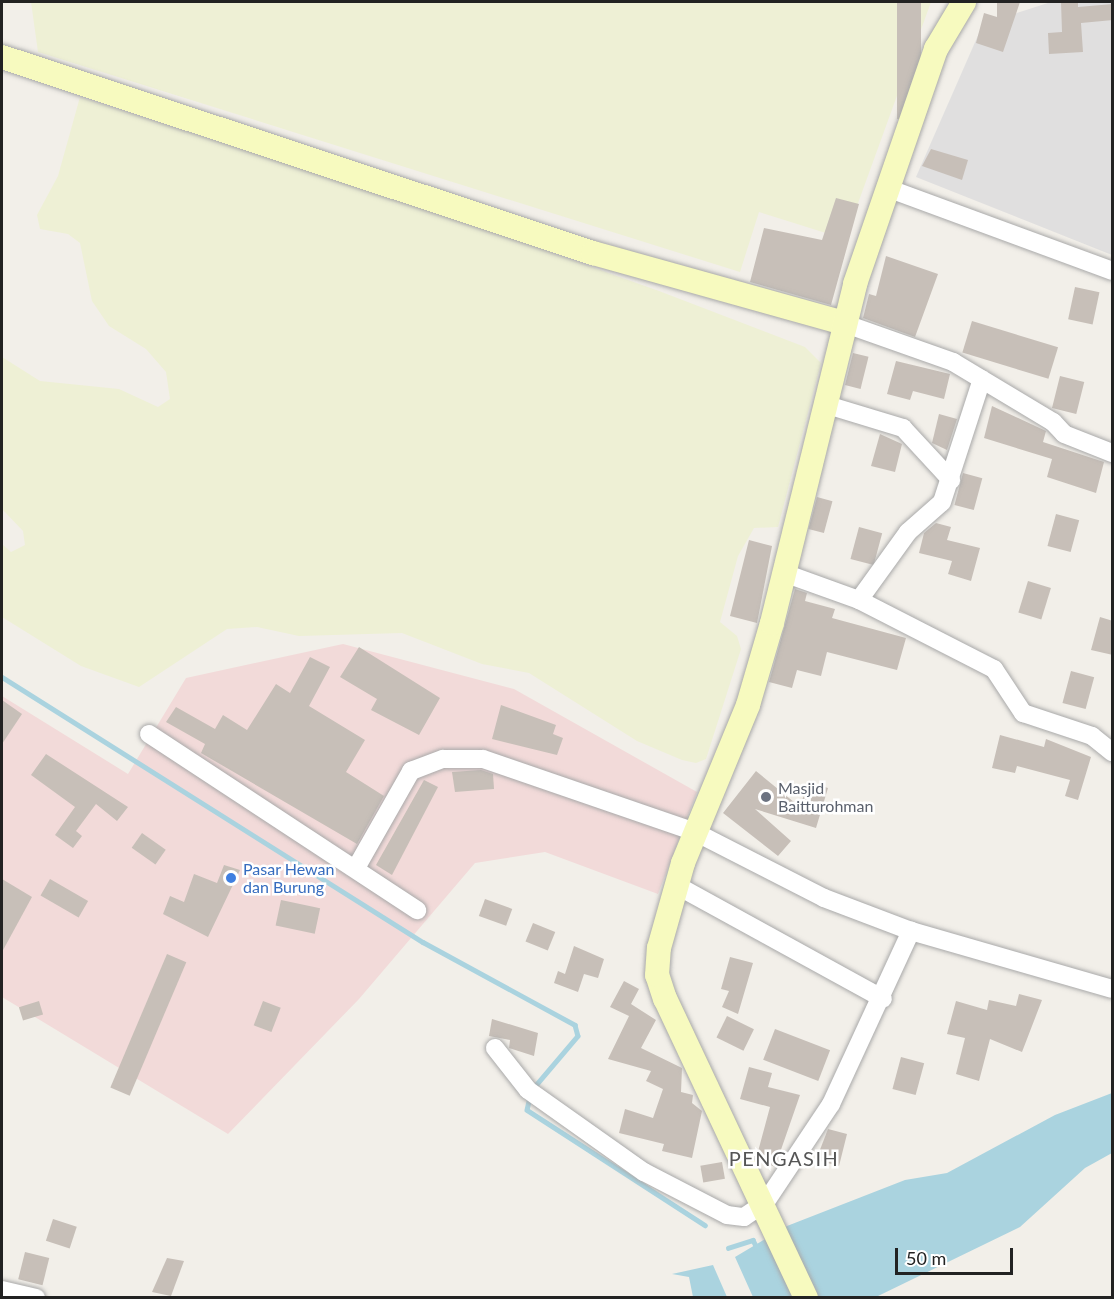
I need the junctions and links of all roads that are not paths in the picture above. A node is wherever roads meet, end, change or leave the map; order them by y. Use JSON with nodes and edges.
{"nodes":[{"id":1,"x":964,"y":2,"type":"edge"},
{"id":2,"x":2,"y":57,"type":"edge"},
{"id":3,"x":887,"y":188,"type":"junction"},
{"id":4,"x":1113,"y":271,"type":"edge"},
{"id":5,"x":843,"y":324,"type":"junction"},
{"id":6,"x":982,"y":379,"type":"junction"},
{"id":7,"x":824,"y":404,"type":"junction"},
{"id":8,"x":1113,"y":453,"type":"edge"},
{"id":9,"x":951,"y":480,"type":"junction"},
{"id":10,"x":784,"y":573,"type":"junction"},
{"id":11,"x":859,"y":600,"type":"junction"},
{"id":12,"x":149,"y":734,"type":"dead end"},
{"id":13,"x":1113,"y":752,"type":"edge"},
{"id":14,"x":695,"y":832,"type":"junction"},
{"id":15,"x":356,"y":868,"type":"junction"},
{"id":16,"x":676,"y":885,"type":"junction"},
{"id":17,"x":417,"y":910,"type":"dead end"},
{"id":18,"x":911,"y":931,"type":"junction"},
{"id":19,"x":1113,"y":989,"type":"edge"},
{"id":20,"x":883,"y":999,"type":"junction"},
{"id":21,"x":495,"y":1048,"type":"dead end"},
{"id":22,"x":768,"y":1210,"type":"junction"},
{"id":23,"x":2,"y":1290,"type":"edge"},
{"id":24,"x":36,"y":1298,"type":"edge"},
{"id":25,"x":806,"y":1298,"type":"edge"}],
"edges":[{"from":1,"to":3,"type":"street"},
{"from":2,"to":5,"type":"street"},
{"from":3,"to":4,"type":"street"},
{"from":3,"to":5,"type":"street"},
{"from":5,"to":6,"type":"street"},
{"from":5,"to":7,"type":"street"},
{"from":6,"to":8,"type":"street"},
{"from":6,"to":9,"type":"street"},
{"from":7,"to":9,"type":"street"},
{"from":7,"to":10,"type":"street"},
{"from":9,"to":11,"type":"street"},
{"from":10,"to":11,"type":"street"},
{"from":10,"to":14,"type":"street"},
{"from":11,"to":13,"type":"street"},
{"from":12,"to":15,"type":"street"},
{"from":14,"to":15,"type":"street"},
{"from":14,"to":16,"type":"street"},
{"from":14,"to":18,"type":"street"},
{"from":15,"to":17,"type":"street"},
{"from":16,"to":20,"type":"street"},
{"from":16,"to":22,"type":"street"},
{"from":18,"to":19,"type":"street"},
{"from":18,"to":20,"type":"street"},
{"from":20,"to":22,"type":"street"},
{"from":21,"to":22,"type":"street"},
{"from":22,"to":25,"type":"street"},
{"from":23,"to":24,"type":"street"}]}
